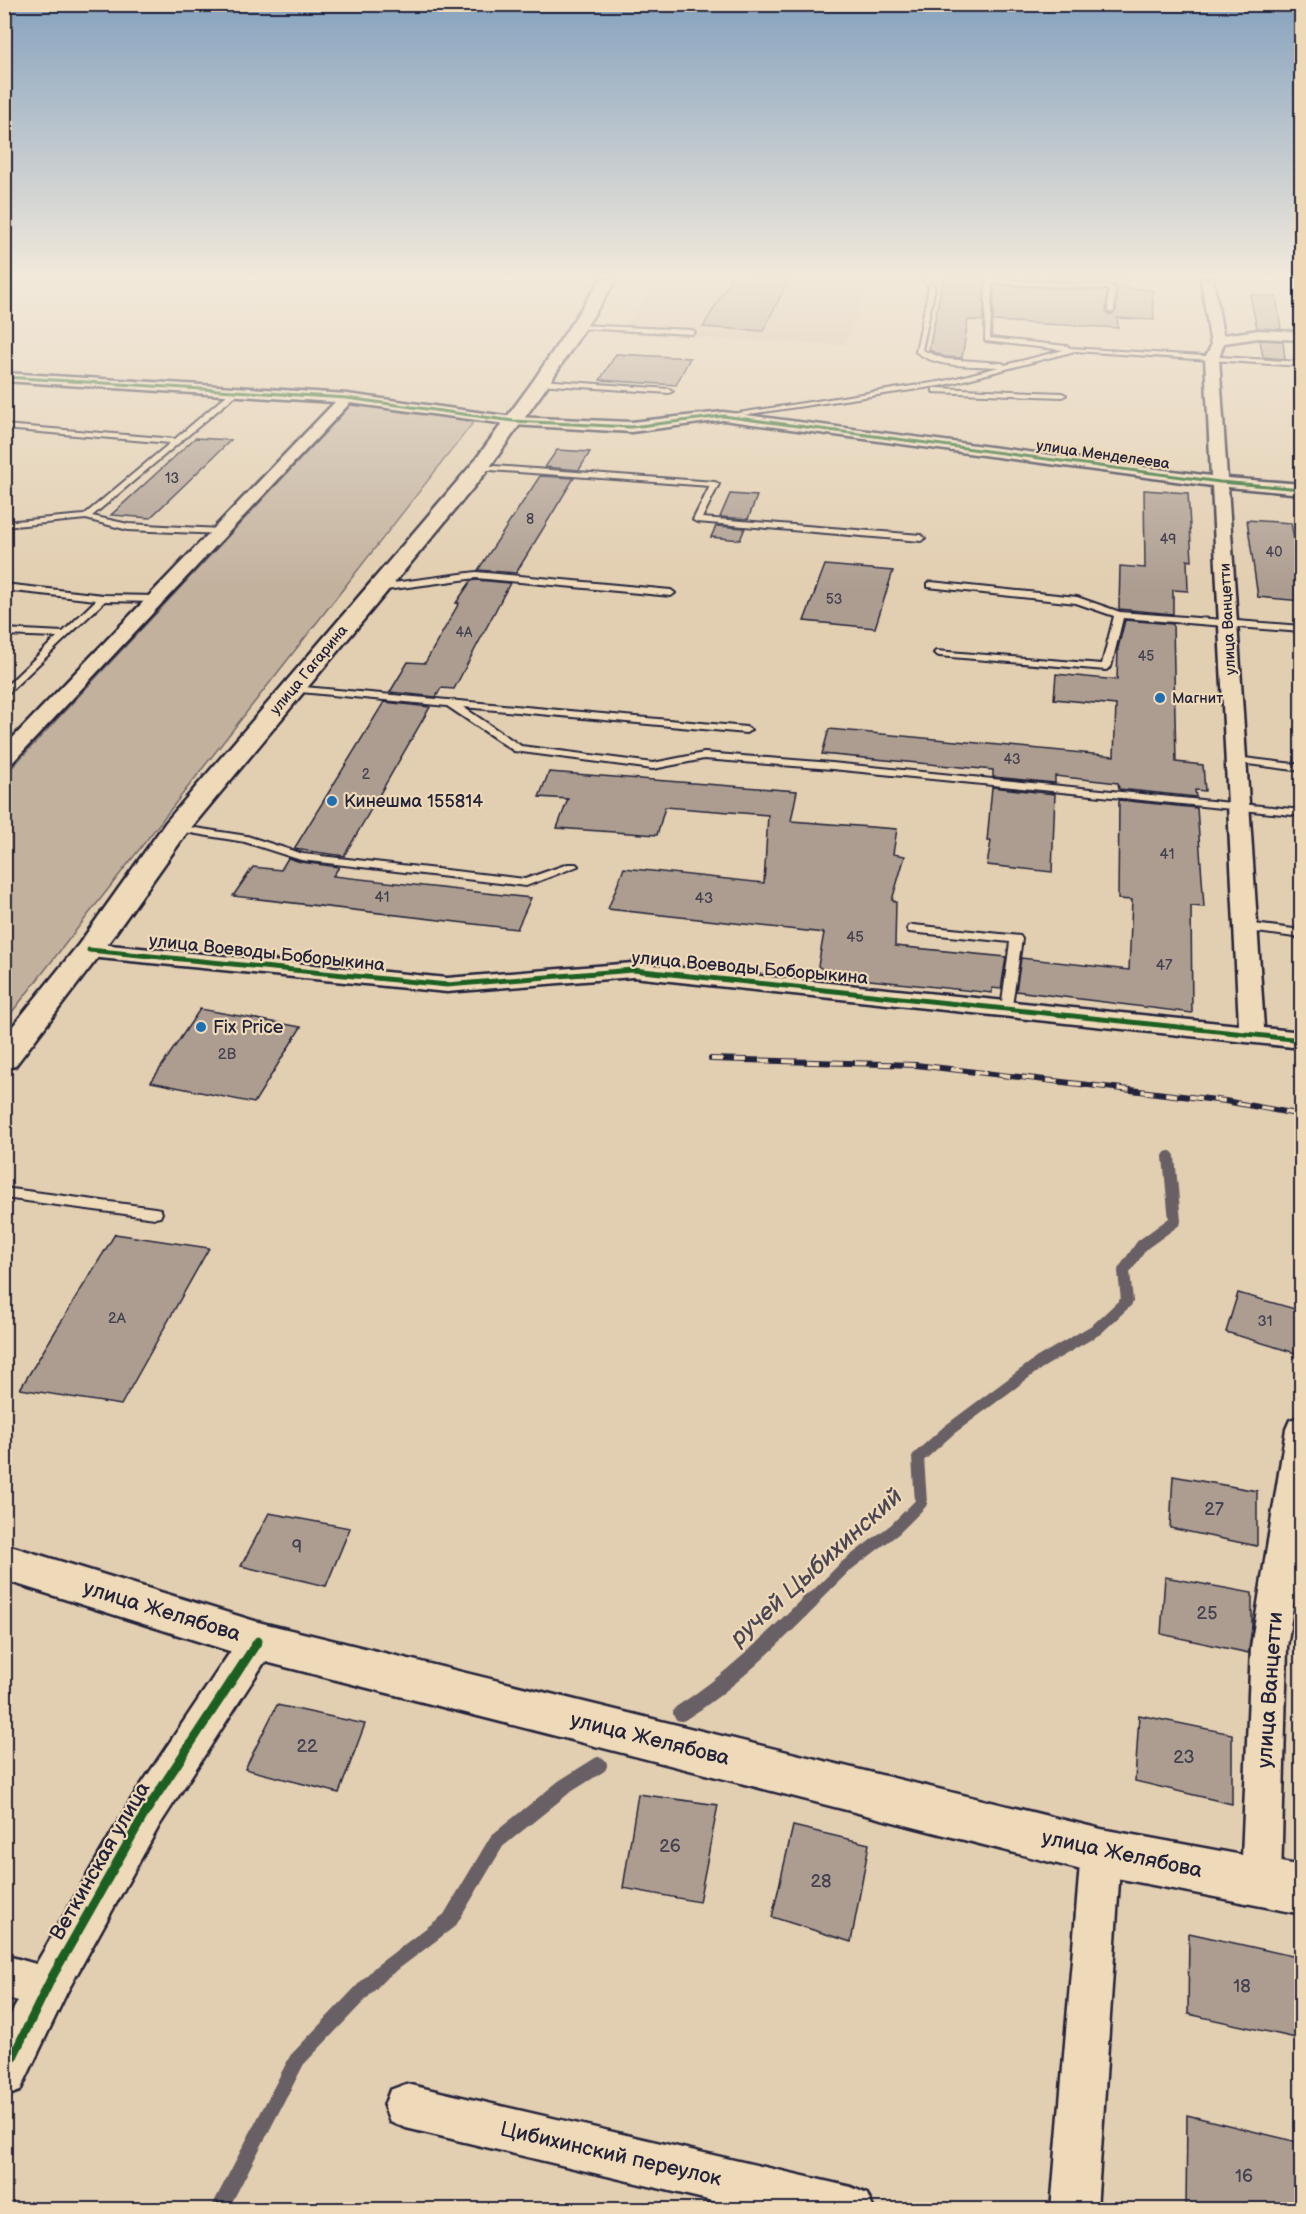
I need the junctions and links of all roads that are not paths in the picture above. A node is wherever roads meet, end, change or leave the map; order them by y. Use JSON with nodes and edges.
{"nodes":[{"id":1,"x":100,"y":382,"type":"edge"},
{"id":2,"x":541,"y":382,"type":"edge"},
{"id":3,"x":545,"y":382,"type":"edge"},
{"id":4,"x":941,"y":382,"type":"edge"},
{"id":5,"x":1216,"y":382,"type":"edge"},
{"id":6,"x":913,"y":389,"type":"junction"},
{"id":7,"x":238,"y":390,"type":"junction"},
{"id":8,"x":669,"y":392,"type":"dead end"},
{"id":9,"x":1062,"y":395,"type":"dead end"},
{"id":10,"x":347,"y":398,"type":"junction"},
{"id":11,"x":723,"y":416,"type":"junction"},
{"id":12,"x":513,"y":421,"type":"junction"},
{"id":13,"x":4,"y":427,"type":"edge"},
{"id":14,"x":177,"y":441,"type":"junction"},
{"id":15,"x":480,"y":467,"type":"junction"},
{"id":16,"x":1220,"y":482,"type":"junction"},
{"id":17,"x":1302,"y":489,"type":"edge"},
{"id":18,"x":86,"y":517,"type":"junction"},
{"id":19,"x":4,"y":525,"type":"edge"},
{"id":20,"x":219,"y":532,"type":"junction"},
{"id":21,"x":921,"y":538,"type":"dead end"},
{"id":22,"x":931,"y":585,"type":"dead end"},
{"id":23,"x":4,"y":587,"type":"edge"},
{"id":24,"x":378,"y":588,"type":"junction"},
{"id":25,"x":671,"y":593,"type":"dead end"},
{"id":26,"x":103,"y":598,"type":"junction"},
{"id":27,"x":156,"y":600,"type":"junction"},
{"id":28,"x":1119,"y":615,"type":"junction"},
{"id":29,"x":1228,"y":624,"type":"junction"},
{"id":30,"x":1302,"y":629,"type":"edge"},
{"id":31,"x":4,"y":632,"type":"edge"},
{"id":32,"x":65,"y":635,"type":"junction"},
{"id":33,"x":939,"y":653,"type":"dead end"},
{"id":34,"x":293,"y":689,"type":"junction"},
{"id":35,"x":4,"y":694,"type":"edge"},
{"id":36,"x":451,"y":704,"type":"junction"},
{"id":37,"x":746,"y":730,"type":"dead end"},
{"id":38,"x":4,"y":760,"type":"edge"},
{"id":39,"x":1236,"y":760,"type":"junction"},
{"id":40,"x":1302,"y":768,"type":"edge"},
{"id":41,"x":1239,"y":806,"type":"junction"},
{"id":42,"x":1302,"y":813,"type":"edge"},
{"id":43,"x":176,"y":828,"type":"junction"},
{"id":44,"x":572,"y":866,"type":"dead end"},
{"id":45,"x":1246,"y":927,"type":"junction"},
{"id":46,"x":913,"y":929,"type":"dead end"},
{"id":47,"x":1302,"y":934,"type":"edge"},
{"id":48,"x":89,"y":950,"type":"junction"},
{"id":49,"x":1007,"y":1009,"type":"junction"},
{"id":50,"x":1252,"y":1034,"type":"junction"},
{"id":51,"x":1302,"y":1040,"type":"edge"},
{"id":52,"x":4,"y":1059,"type":"edge"},
{"id":53,"x":4,"y":1193,"type":"edge"},
{"id":54,"x":155,"y":1213,"type":"dead end"},
{"id":55,"x":1302,"y":1429,"type":"edge"},
{"id":56,"x":4,"y":1562,"type":"edge"},
{"id":57,"x":258,"y":1641,"type":"junction"},
{"id":58,"x":1101,"y":1852,"type":"junction"},
{"id":59,"x":1281,"y":1885,"type":"edge"},
{"id":60,"x":4,"y":1976,"type":"edge"},
{"id":61,"x":47,"y":1988,"type":"junction"},
{"id":62,"x":4,"y":2075,"type":"edge"},
{"id":63,"x":406,"y":2106,"type":"dead end"},
{"id":64,"x":850,"y":2210,"type":"edge"},
{"id":65,"x":1074,"y":2210,"type":"edge"}],
"edges":[{"from":1,"to":7,"type":"street"},
{"from":2,"to":12,"type":"street","name":"улица Гагарина"},
{"from":3,"to":8,"type":"lane"},
{"from":4,"to":6,"type":"lane"},
{"from":5,"to":16,"type":"street","name":"улица Ванцетти"},
{"from":6,"to":9,"type":"lane"},
{"from":6,"to":11,"type":"lane"},
{"from":7,"to":10,"type":"street"},
{"from":7,"to":14,"type":"lane"},
{"from":10,"to":12,"type":"street"},
{"from":10,"to":20,"type":"street"},
{"from":11,"to":12,"type":"street","name":"улица Менделеева"},
{"from":11,"to":16,"type":"street","name":"улица Менделеева"},
{"from":12,"to":15,"type":"street","name":"улица Гагарина"},
{"from":13,"to":14,"type":"lane"},
{"from":14,"to":18,"type":"lane"},
{"from":15,"to":21,"type":"lane"},
{"from":15,"to":24,"type":"street","name":"улица Гагарина"},
{"from":16,"to":17,"type":"street","name":"улица Менделеева"},
{"from":16,"to":29,"type":"street","name":"улица Ванцетти"},
{"from":18,"to":19,"type":"lane"},
{"from":18,"to":20,"type":"lane"},
{"from":20,"to":27,"type":"street"},
{"from":22,"to":28,"type":"lane"},
{"from":23,"to":26,"type":"lane"},
{"from":24,"to":25,"type":"lane"},
{"from":24,"to":34,"type":"street","name":"улица Гагарина"},
{"from":26,"to":27,"type":"lane"},
{"from":26,"to":32,"type":"lane"},
{"from":27,"to":38,"type":"street"},
{"from":28,"to":29,"type":"lane"},
{"from":28,"to":33,"type":"lane"},
{"from":29,"to":30,"type":"lane"},
{"from":29,"to":39,"type":"street","name":"улица Ванцетти"},
{"from":31,"to":32,"type":"lane"},
{"from":32,"to":35,"type":"lane"},
{"from":34,"to":36,"type":"lane"},
{"from":34,"to":43,"type":"street","name":"улица Гагарина"},
{"from":36,"to":37,"type":"lane"},
{"from":36,"to":41,"type":"lane"},
{"from":39,"to":40,"type":"lane"},
{"from":39,"to":41,"type":"street","name":"улица Ванцетти"},
{"from":41,"to":42,"type":"lane"},
{"from":41,"to":45,"type":"street","name":"улица Ванцетти"},
{"from":43,"to":44,"type":"lane"},
{"from":43,"to":48,"type":"street","name":"улица Гагарина"},
{"from":45,"to":47,"type":"lane"},
{"from":45,"to":50,"type":"street","name":"улица Ванцетти"},
{"from":46,"to":49,"type":"lane"},
{"from":48,"to":49,"type":"street","name":"улица Воеводы Боборыкина"},
{"from":48,"to":52,"type":"street","name":"улица Гагарина"},
{"from":49,"to":50,"type":"street","name":"улица Воеводы Боборыкина"},
{"from":50,"to":51,"type":"street","name":"улица Воеводы Боборыкина"},
{"from":53,"to":54,"type":"lane"},
{"from":55,"to":59,"type":"street","name":"улица Ванцетти"},
{"from":56,"to":57,"type":"street","name":"улица Желябова"},
{"from":57,"to":58,"type":"street","name":"улица Желябова"},
{"from":57,"to":61,"type":"street","name":"Веткинская улица"},
{"from":58,"to":59,"type":"street","name":"улица Желябова"},
{"from":58,"to":65,"type":"street"},
{"from":60,"to":61,"type":"street"},
{"from":61,"to":62,"type":"street","name":"Веткинская улица"},
{"from":63,"to":64,"type":"street","name":"Цибихинский переулок"}]}
